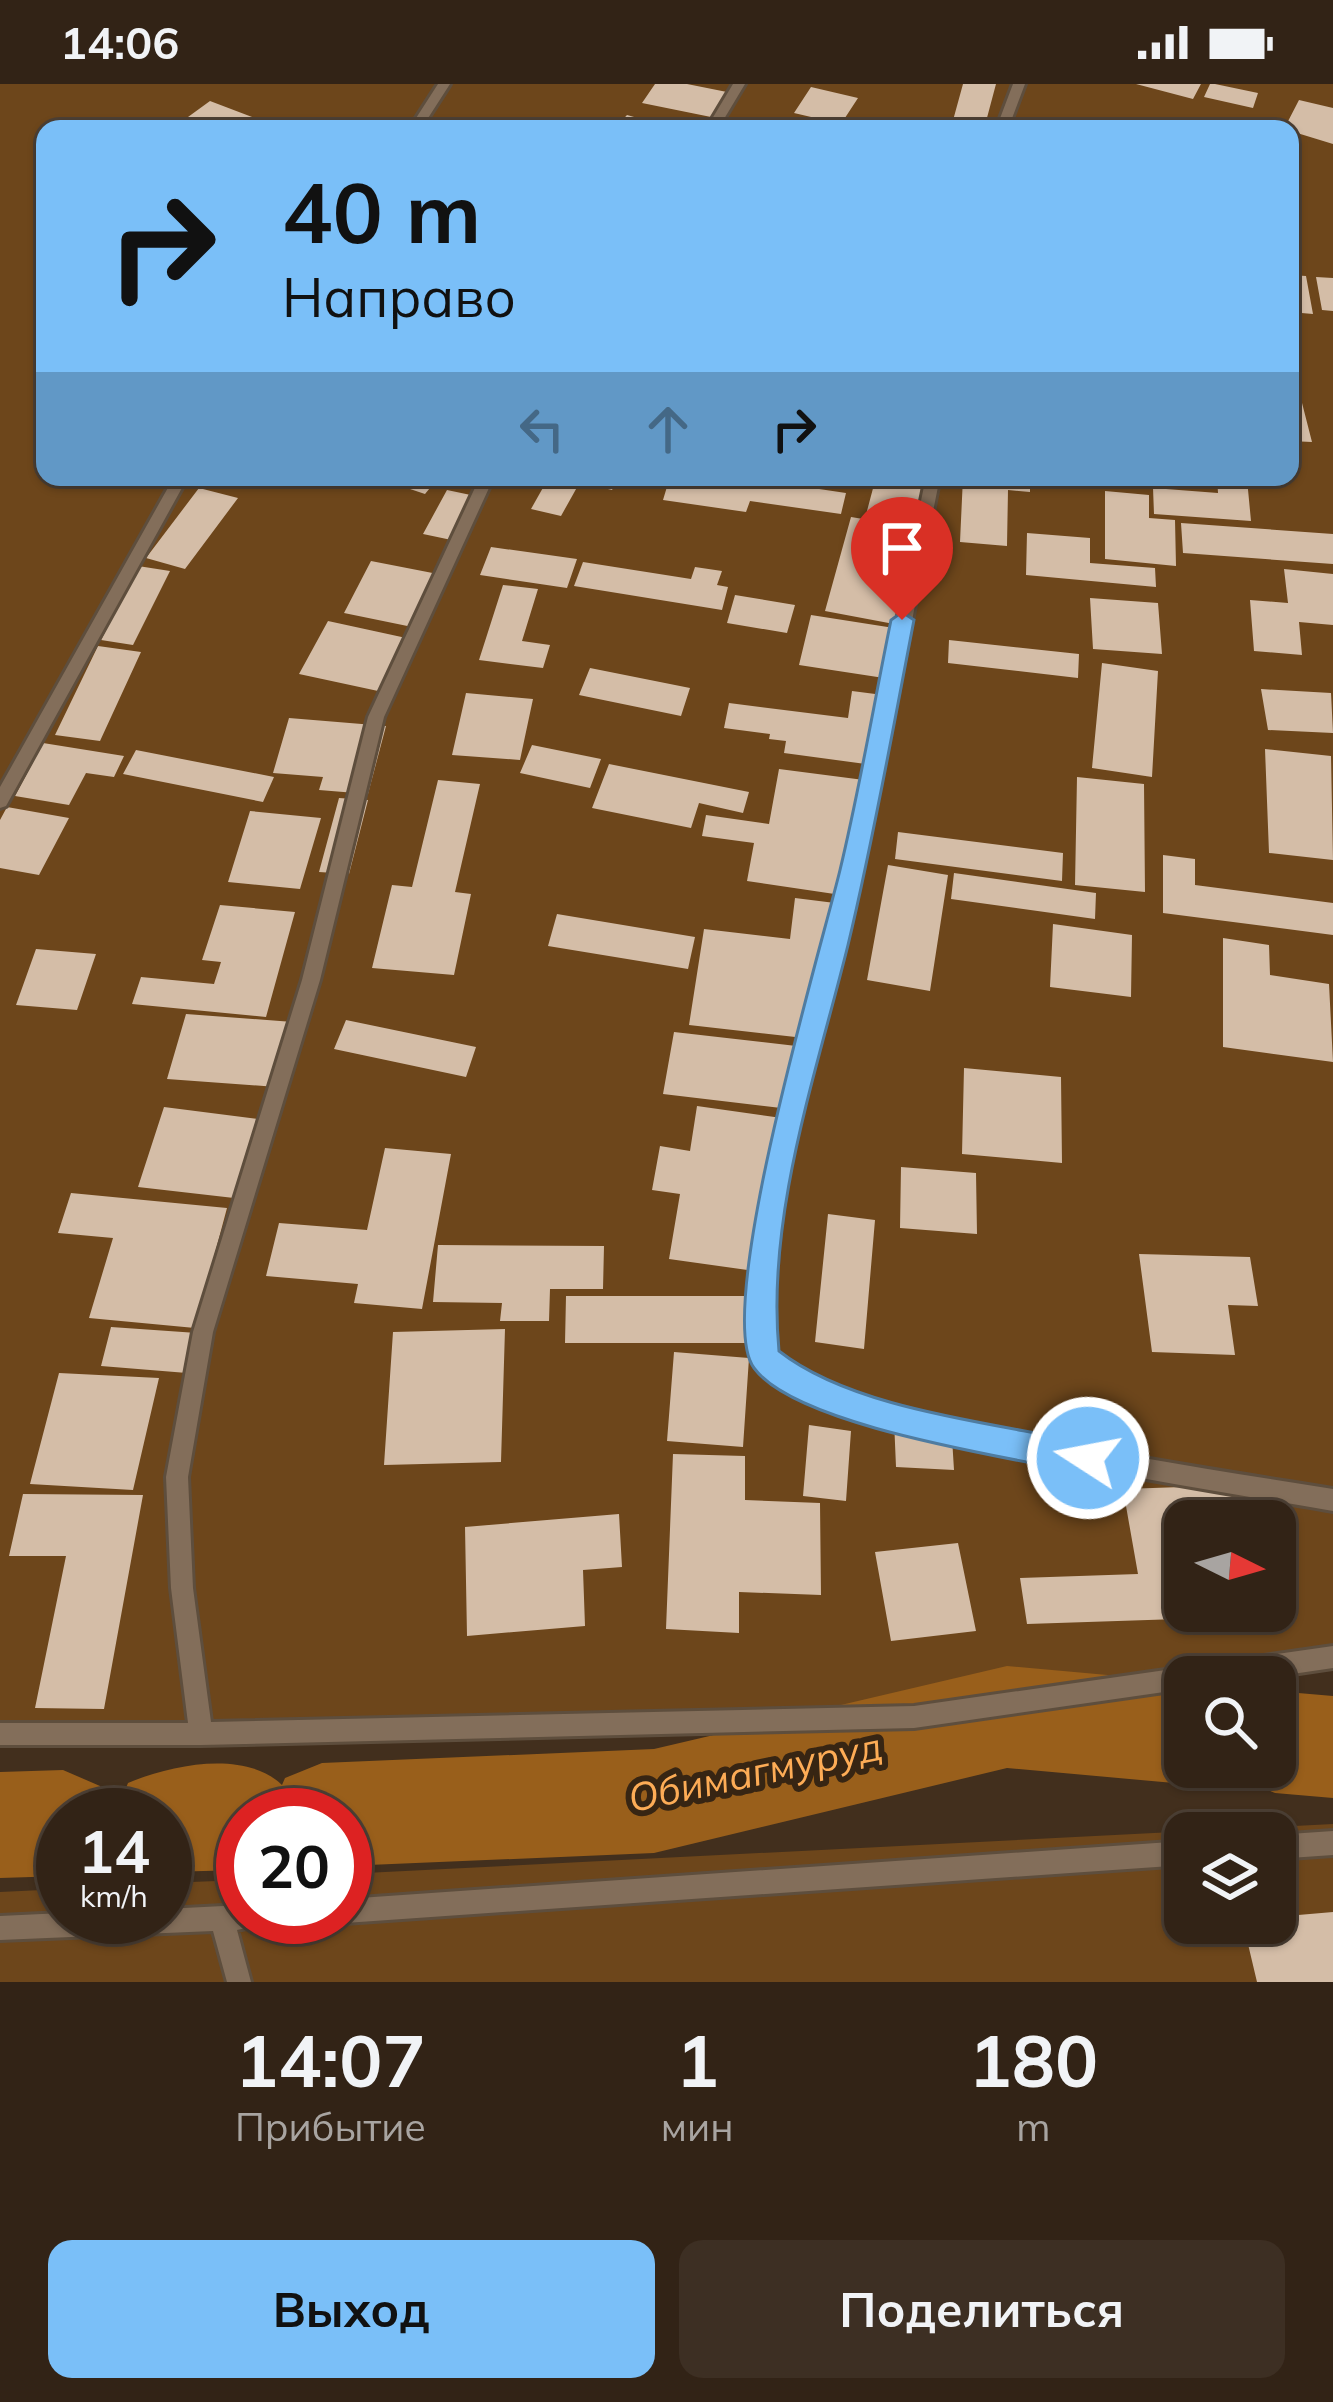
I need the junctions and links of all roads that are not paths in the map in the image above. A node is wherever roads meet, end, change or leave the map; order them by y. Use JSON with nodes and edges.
{"nodes":[{"id":1,"x":444,"y":84,"type":"edge"},
{"id":2,"x":739,"y":84,"type":"edge"},
{"id":3,"x":1019,"y":84,"type":"edge"},
{"id":4,"x":421,"y":120,"type":"edge"},
{"id":5,"x":717,"y":120,"type":"edge"},
{"id":6,"x":1006,"y":120,"type":"edge"},
{"id":7,"x":176,"y":486,"type":"edge"},
{"id":8,"x":483,"y":486,"type":"edge"},
{"id":9,"x":931,"y":486,"type":"edge"},
{"id":10,"x":0,"y":802,"type":"edge"},
{"id":11,"x":1333,"y":1500,"type":"edge"},
{"id":12,"x":1333,"y":1658,"type":"edge"},
{"id":13,"x":1296,"y":1663,"type":"edge"},
{"id":14,"x":1164,"y":1681,"type":"edge"},
{"id":15,"x":0,"y":1733,"type":"edge"},
{"id":16,"x":201,"y":1734,"type":"junction"},
{"id":17,"x":1333,"y":1843,"type":"edge"},
{"id":18,"x":1296,"y":1846,"type":"edge"},
{"id":19,"x":1164,"y":1854,"type":"edge"},
{"id":20,"x":372,"y":1909,"type":"edge"},
{"id":21,"x":216,"y":1919,"type":"edge"},
{"id":22,"x":0,"y":1928,"type":"edge"},
{"id":23,"x":228,"y":1944,"type":"edge"},
{"id":24,"x":238,"y":1982,"type":"edge"}],
"edges":[{"from":1,"to":4,"type":"lane"},
{"from":2,"to":5,"type":"lane"},
{"from":3,"to":6,"type":"lane"},
{"from":7,"to":10,"type":"lane"},
{"from":8,"to":16,"type":"lane"},
{"from":9,"to":11,"type":"lane"},
{"from":12,"to":13,"type":"lane"},
{"from":14,"to":16,"type":"lane"},
{"from":15,"to":16,"type":"lane"},
{"from":17,"to":18,"type":"lane"},
{"from":19,"to":20,"type":"lane"},
{"from":21,"to":22,"type":"lane"},
{"from":23,"to":24,"type":"lane"}]}
